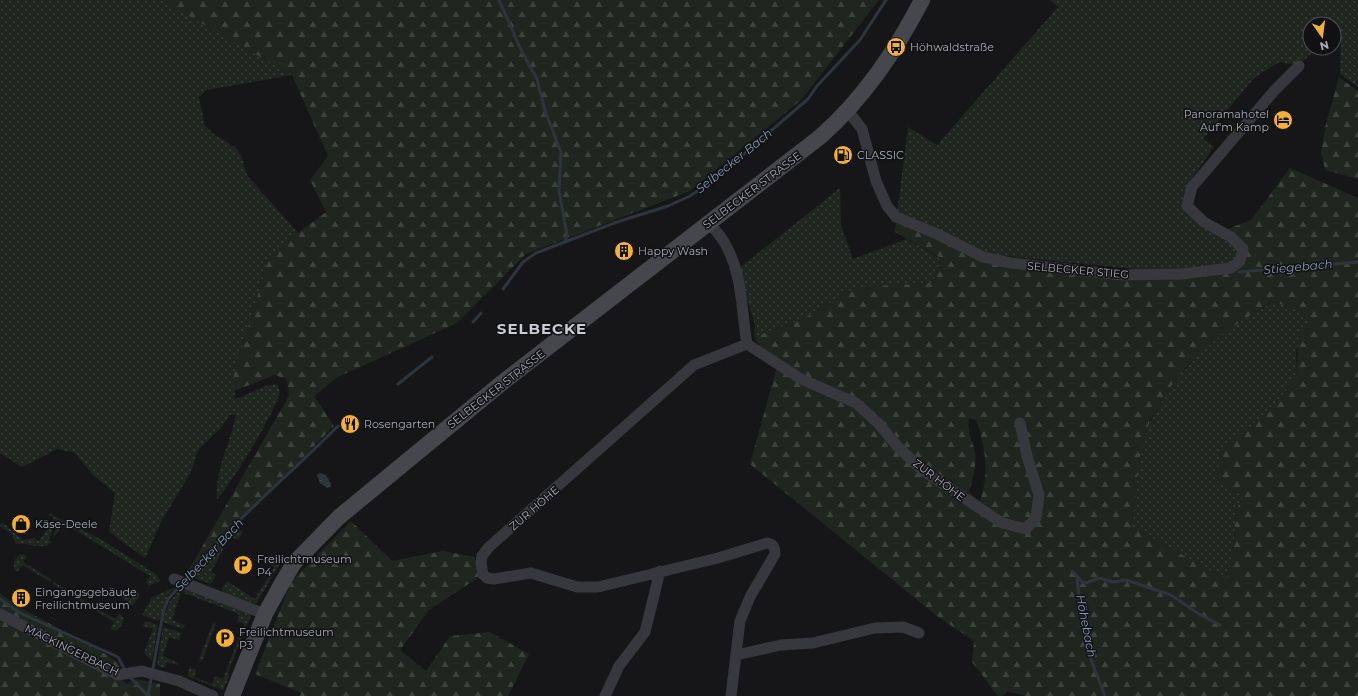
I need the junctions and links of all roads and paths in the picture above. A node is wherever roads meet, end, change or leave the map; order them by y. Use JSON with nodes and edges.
{"nodes":[{"id":1,"x":922,"y":0,"type":"edge"},
{"id":2,"x":1300,"y":66,"type":"dead end"},
{"id":3,"x":848,"y":111,"type":"junction"},
{"id":4,"x":709,"y":223,"type":"junction"},
{"id":5,"x":747,"y":344,"type":"junction"},
{"id":6,"x":1020,"y":423,"type":"dead end"},
{"id":7,"x":660,"y":571,"type":"junction"},
{"id":8,"x":180,"y":582,"type":"dead end"},
{"id":9,"x":0,"y":614,"type":"edge"},
{"id":10,"x":265,"y":614,"type":"junction"},
{"id":11,"x":919,"y":633,"type":"dead end"},
{"id":12,"x":736,"y":655,"type":"junction"},
{"id":13,"x":213,"y":696,"type":"edge"},
{"id":14,"x":232,"y":696,"type":"edge"},
{"id":15,"x":605,"y":696,"type":"edge"},
{"id":16,"x":731,"y":696,"type":"edge"}],
"edges":[{"from":1,"to":3,"type":"main road","name":"SELBECKER STRASSE"},
{"from":2,"to":3,"type":"street","name":"SELBECKER STIEG"},
{"from":3,"to":4,"type":"main road","name":"SELBECKER STRASSE"},
{"from":4,"to":5,"type":"street"},
{"from":4,"to":10,"type":"main road","name":"SELBECKER STRASSE"},
{"from":5,"to":6,"type":"street","name":"ZUR HÖHE"},
{"from":5,"to":7,"type":"street","name":"ZUR HÖHE"},
{"from":7,"to":12,"type":"street","name":"ZUR HÖHE"},
{"from":7,"to":15,"type":"street"},
{"from":8,"to":10,"type":"street"},
{"from":9,"to":13,"type":"street","name":"MÄCKINGERBACH"},
{"from":10,"to":14,"type":"main road","name":"SELBECKER STRASSE"},
{"from":11,"to":12,"type":"street"},
{"from":12,"to":16,"type":"street","name":"ZUR HÖHE"}]}
